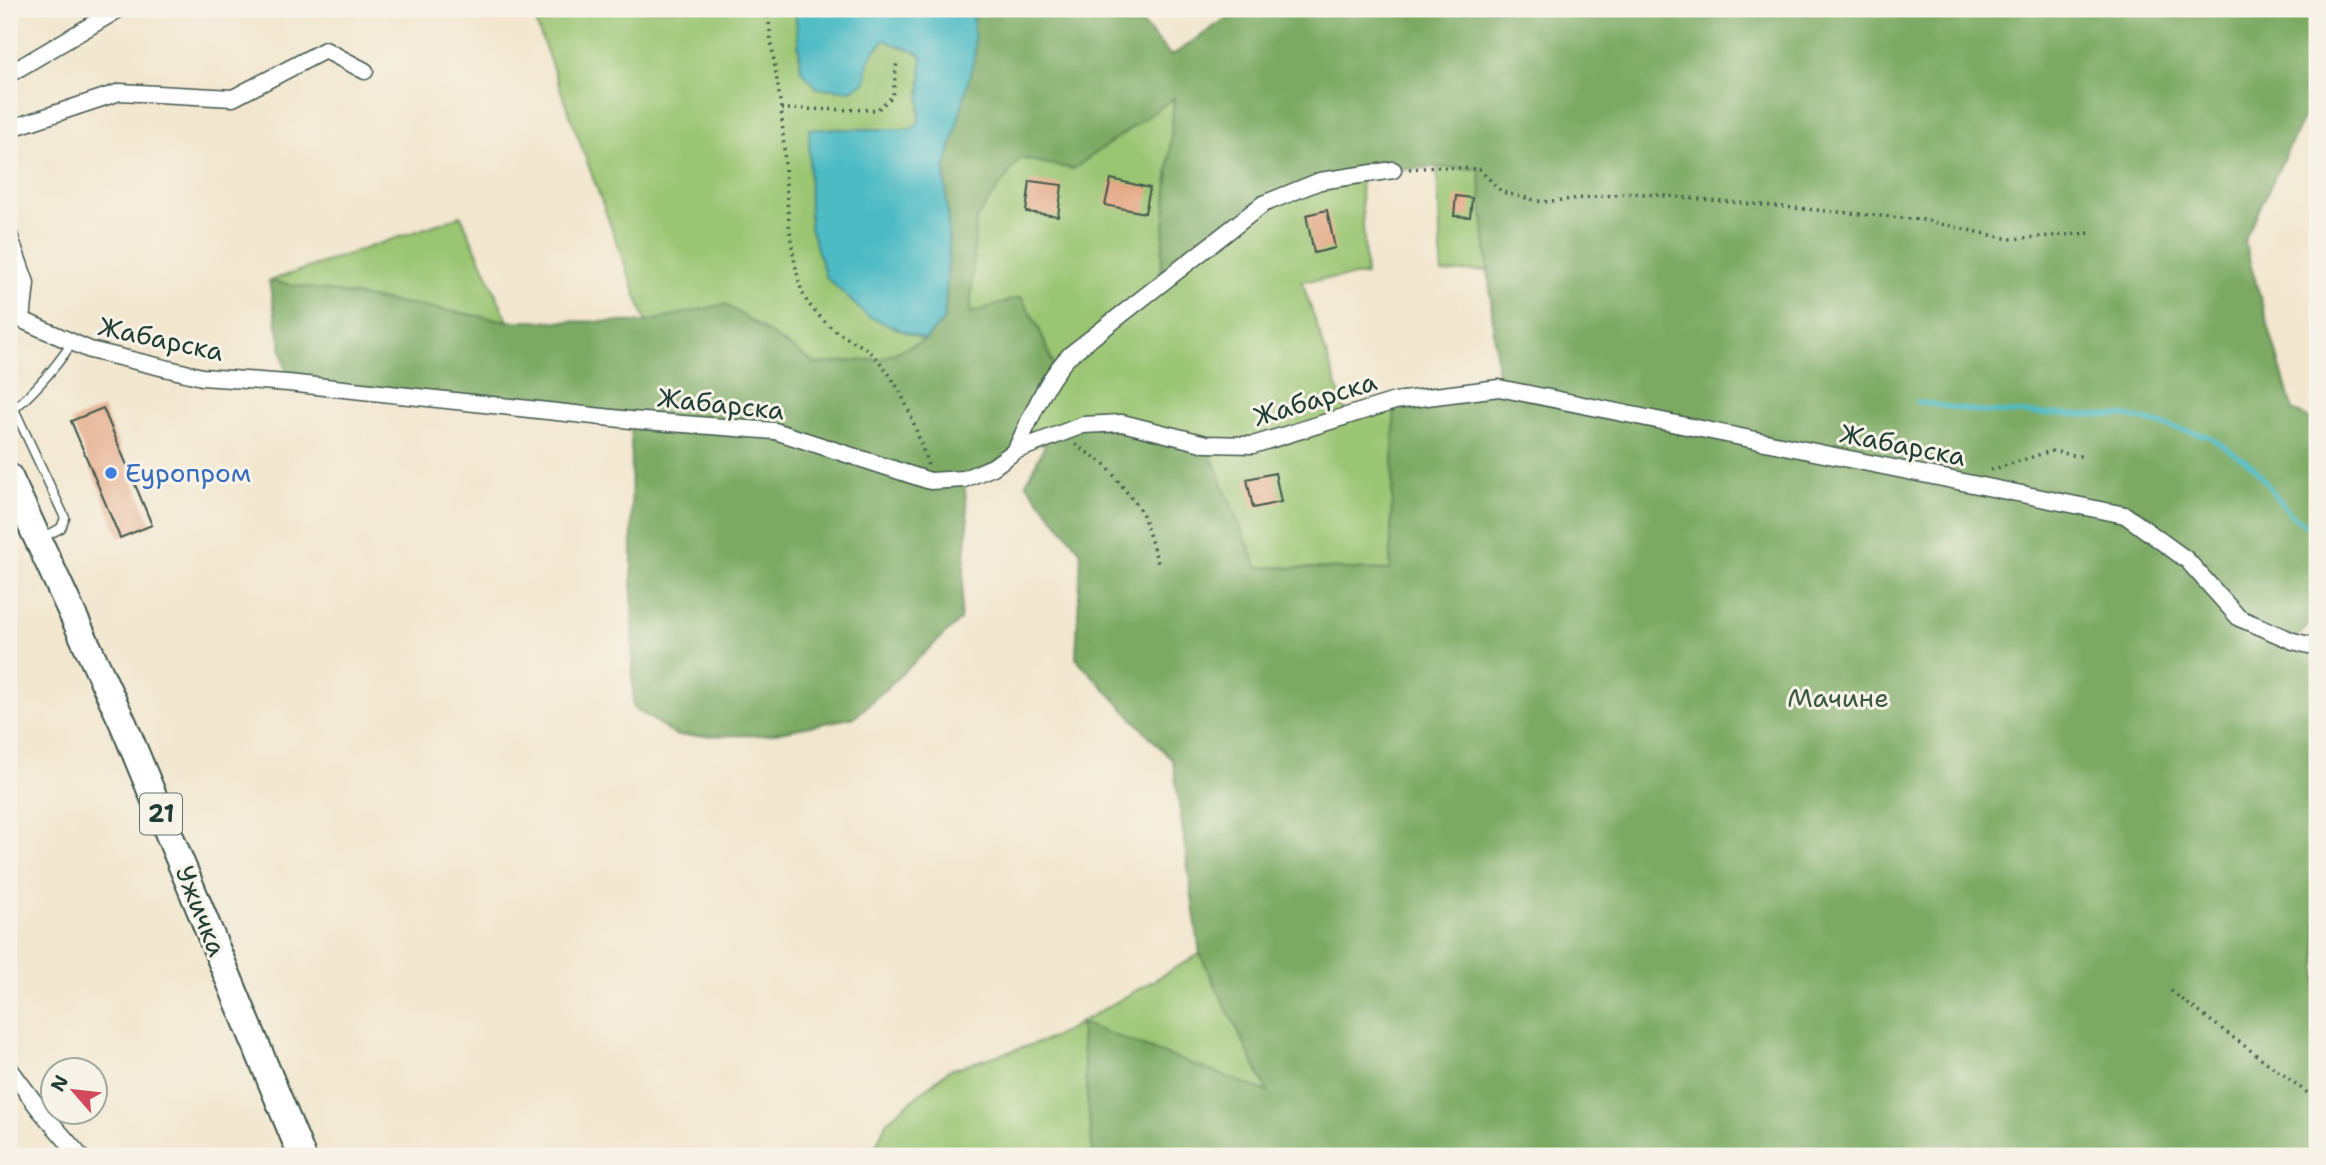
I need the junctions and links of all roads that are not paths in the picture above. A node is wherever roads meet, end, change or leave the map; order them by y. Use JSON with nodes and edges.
{"nodes":[{"id":1,"x":119,"y":9,"type":"edge"},
{"id":2,"x":365,"y":71,"type":"dead end"},
{"id":3,"x":9,"y":74,"type":"edge"},
{"id":4,"x":9,"y":129,"type":"edge"},
{"id":5,"x":1393,"y":170,"type":"road end"},
{"id":6,"x":9,"y":234,"type":"edge"},
{"id":7,"x":15,"y":318,"type":"edge"},
{"id":8,"x":72,"y":343,"type":"junction"},
{"id":9,"x":11,"y":411,"type":"edge"},
{"id":10,"x":1015,"y":451,"type":"junction"},
{"id":11,"x":9,"y":477,"type":"edge"},
{"id":12,"x":39,"y":539,"type":"junction"},
{"id":13,"x":2317,"y":647,"type":"edge"},
{"id":14,"x":9,"y":1068,"type":"edge"},
{"id":15,"x":80,"y":1156,"type":"edge"},
{"id":16,"x":302,"y":1156,"type":"edge"}],
"edges":[{"from":1,"to":3,"type":"street"},
{"from":2,"to":4,"type":"street"},
{"from":5,"to":10,"type":"street"},
{"from":6,"to":7,"type":"street"},
{"from":7,"to":8,"type":"street","name":"Жабарска"},
{"from":8,"to":9,"type":"lane"},
{"from":8,"to":10,"type":"street","name":"Жабарска"},
{"from":9,"to":12,"type":"lane"},
{"from":10,"to":13,"type":"street","name":"Жабарска"},
{"from":11,"to":12,"type":"main road","name":"Ужичка","number":"21"},
{"from":12,"to":16,"type":"main road","name":"Ужичка","number":"21"},
{"from":14,"to":15,"type":"street"}]}
